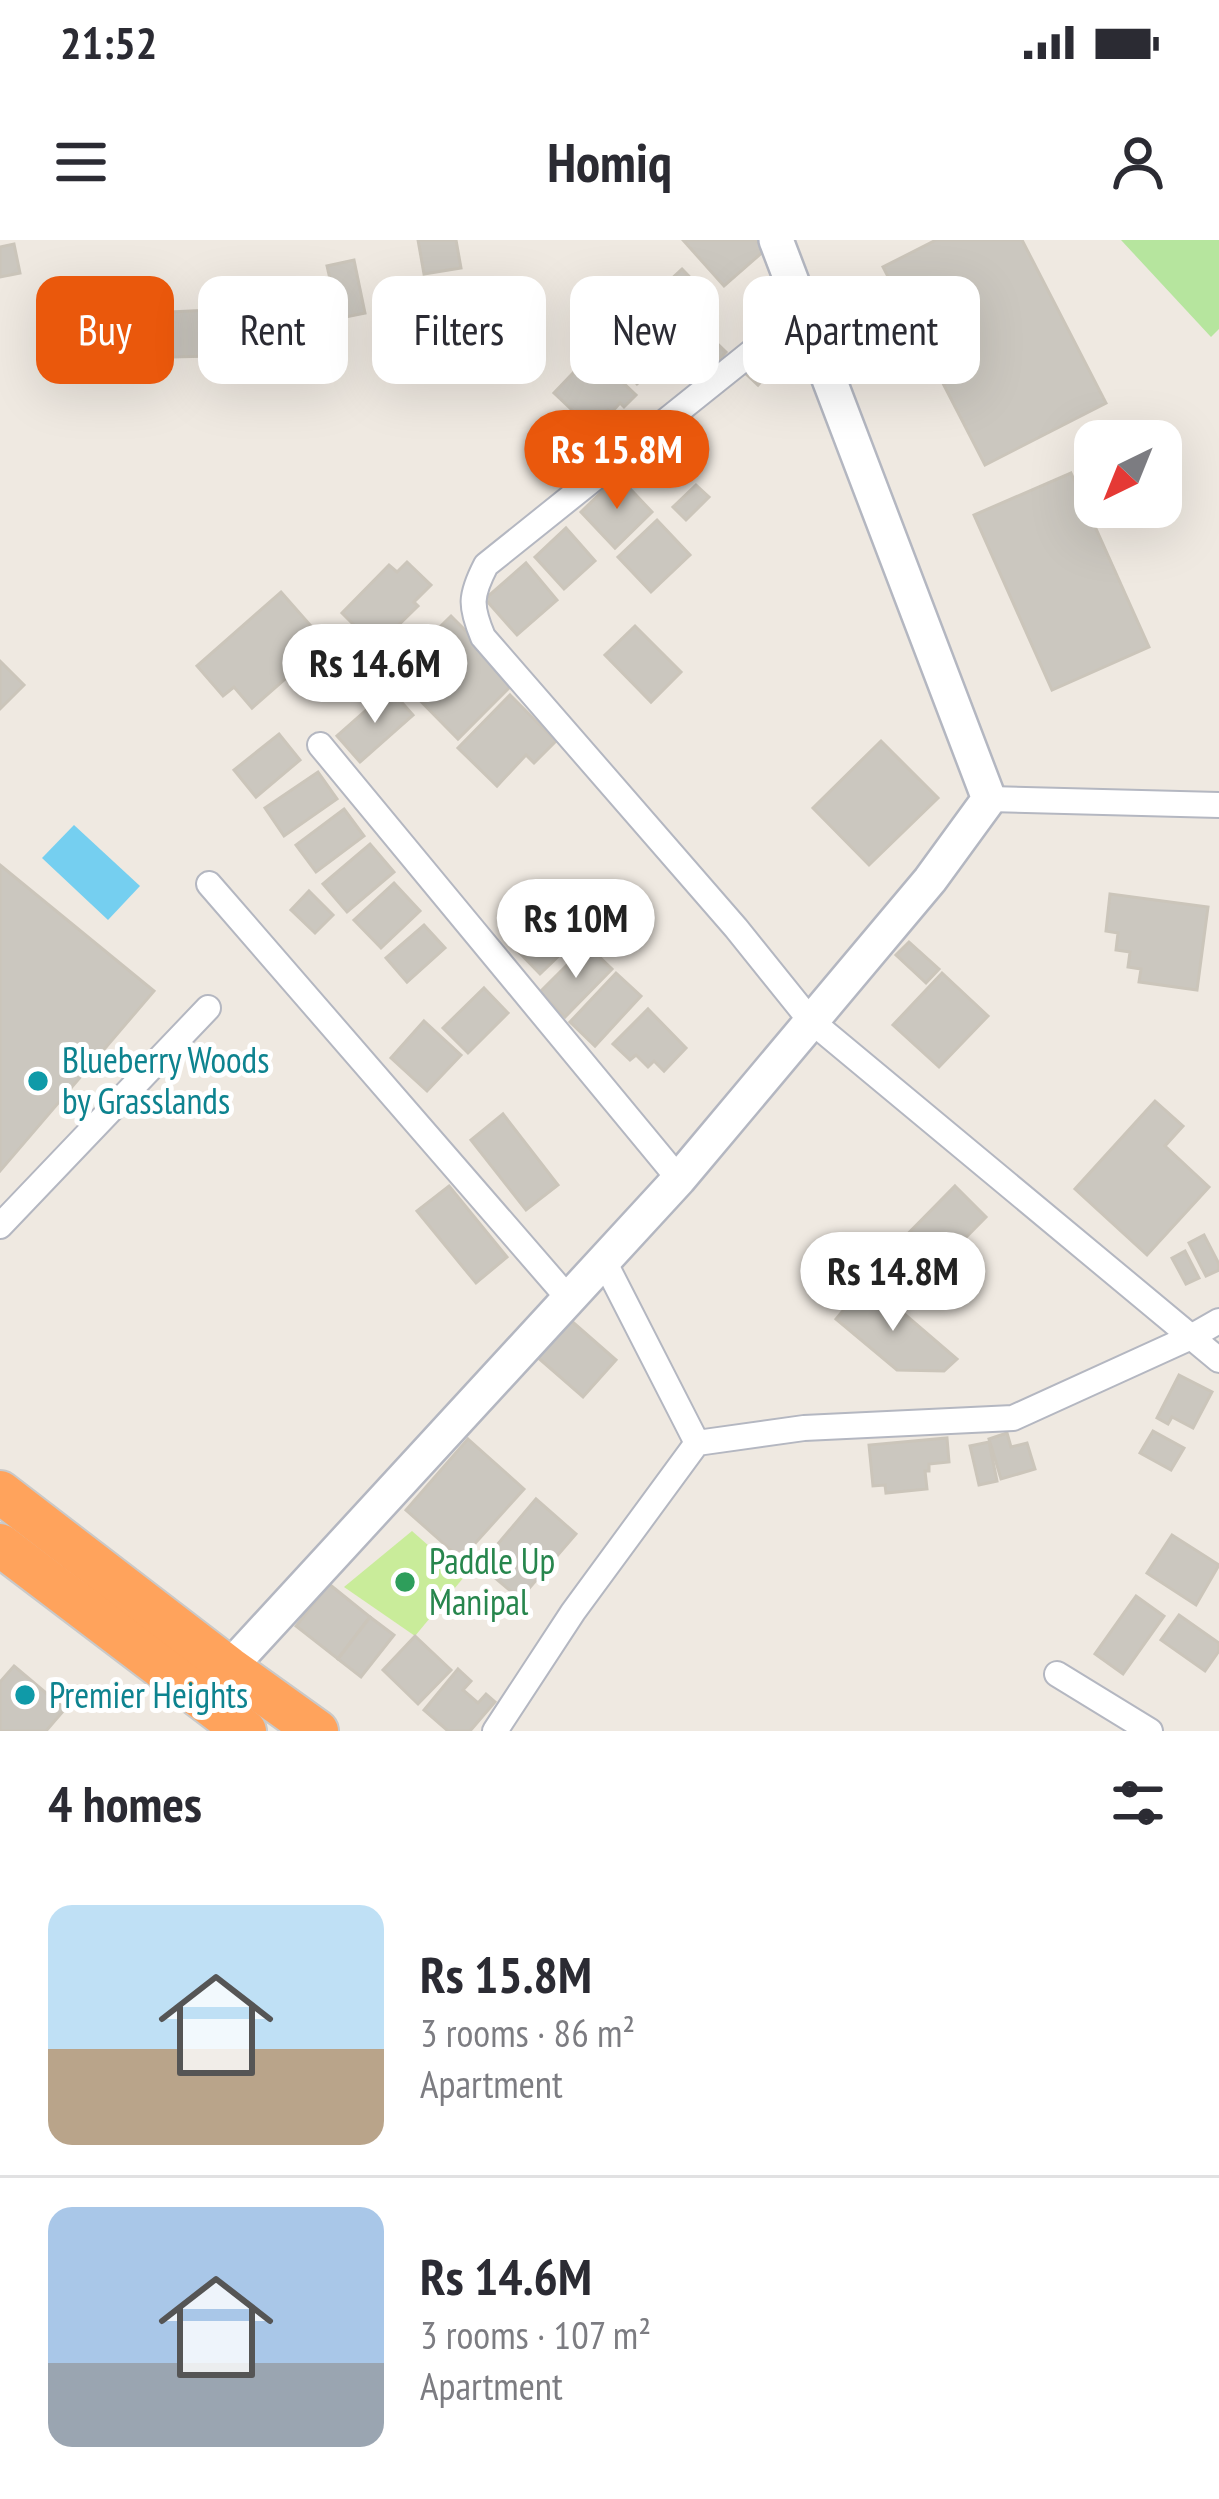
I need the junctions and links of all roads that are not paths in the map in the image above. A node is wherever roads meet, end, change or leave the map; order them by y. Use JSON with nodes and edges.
{"nodes":[{"id":1,"x":776,"y":240,"type":"edge"},
{"id":2,"x":790,"y":276,"type":"edge"},
{"id":3,"x":743,"y":359,"type":"edge"},
{"id":4,"x":831,"y":384,"type":"edge"},
{"id":5,"x":320,"y":746,"type":"dead end"},
{"id":6,"x":989,"y":799,"type":"junction"},
{"id":7,"x":1219,"y":805,"type":"edge"},
{"id":8,"x":209,"y":884,"type":"dead end"},
{"id":9,"x":208,"y":1008,"type":"dead end"},
{"id":10,"x":810,"y":1020,"type":"junction"},
{"id":11,"x":679,"y":1179,"type":"junction"},
{"id":12,"x":0,"y":1226,"type":"edge"},
{"id":13,"x":604,"y":1261,"type":"junction"},
{"id":14,"x":569,"y":1299,"type":"junction"},
{"id":15,"x":1219,"y":1321,"type":"edge"},
{"id":16,"x":1191,"y":1337,"type":"junction"},
{"id":17,"x":1219,"y":1360,"type":"edge"},
{"id":18,"x":697,"y":1443,"type":"junction"},
{"id":19,"x":0,"y":1492,"type":"edge"},
{"id":20,"x":0,"y":1545,"type":"edge"},
{"id":21,"x":229,"y":1668,"type":"junction"},
{"id":22,"x":1057,"y":1674,"type":"dead end"},
{"id":23,"x":245,"y":1731,"type":"edge"},
{"id":24,"x":317,"y":1731,"type":"edge"},
{"id":25,"x":495,"y":1731,"type":"edge"},
{"id":26,"x":1150,"y":1731,"type":"edge"}],
"edges":[{"from":1,"to":2,"type":"street"},
{"from":3,"to":10,"type":"street"},
{"from":4,"to":6,"type":"street"},
{"from":5,"to":11,"type":"street"},
{"from":6,"to":7,"type":"street"},
{"from":6,"to":10,"type":"street"},
{"from":8,"to":14,"type":"street"},
{"from":9,"to":12,"type":"street"},
{"from":10,"to":11,"type":"street"},
{"from":10,"to":16,"type":"street"},
{"from":11,"to":13,"type":"street"},
{"from":13,"to":14,"type":"street"},
{"from":13,"to":18,"type":"street"},
{"from":14,"to":21,"type":"street"},
{"from":15,"to":16,"type":"street"},
{"from":16,"to":17,"type":"street"},
{"from":16,"to":18,"type":"street"},
{"from":18,"to":25,"type":"street"},
{"from":19,"to":21,"type":"highway"},
{"from":20,"to":23,"type":"highway"},
{"from":21,"to":24,"type":"highway"},
{"from":22,"to":26,"type":"street"}]}
